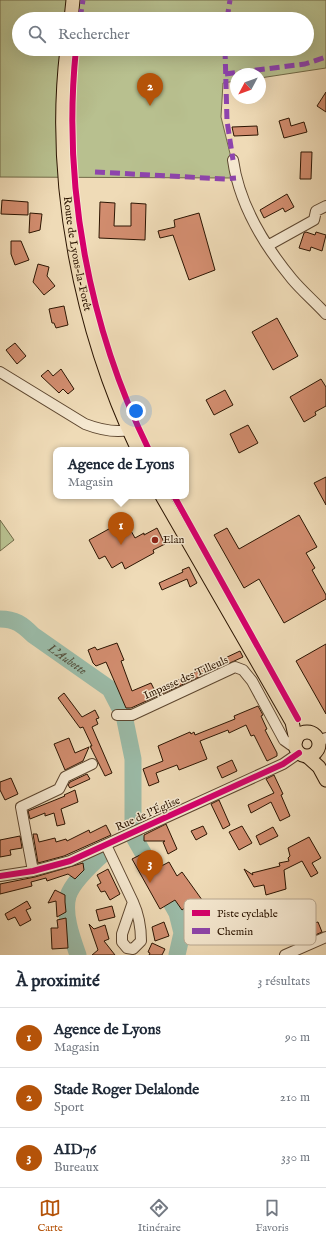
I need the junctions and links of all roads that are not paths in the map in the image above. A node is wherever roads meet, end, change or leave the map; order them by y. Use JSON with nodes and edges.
{"nodes":[{"id":1,"x":73,"y":0,"type":"edge"},
{"id":2,"x":72,"y":12,"type":"edge"},
{"id":3,"x":66,"y":56,"type":"edge"},
{"id":4,"x":233,"y":160,"type":"dead end"},
{"id":5,"x":326,"y":206,"type":"edge"},
{"id":6,"x":269,"y":245,"type":"junction"},
{"id":7,"x":326,"y":314,"type":"edge"},
{"id":8,"x":0,"y":372,"type":"edge"},
{"id":9,"x":129,"y":430,"type":"junction"},
{"id":10,"x":137,"y":447,"type":"edge"},
{"id":11,"x":164,"y":499,"type":"edge"},
{"id":12,"x":117,"y":715,"type":"dead end"},
{"id":13,"x":308,"y":745,"type":"edge"},
{"id":14,"x":92,"y":764,"type":"dead end"},
{"id":15,"x":326,"y":780,"type":"edge"},
{"id":16,"x":106,"y":845,"type":"junction"},
{"id":17,"x":32,"y":871,"type":"junction"},
{"id":18,"x":0,"y":876,"type":"edge"},
{"id":19,"x":133,"y":902,"type":"dead end"},
{"id":20,"x":326,"y":936,"type":"edge"},
{"id":21,"x":316,"y":941,"type":"edge"},
{"id":22,"x":307,"y":945,"type":"edge"},
{"id":23,"x":285,"y":955,"type":"edge"}],
"edges":[{"from":1,"to":2,"type":"main road"},
{"from":3,"to":9,"type":"main road","name":"Route de Lyons-la-Forêt"},
{"from":4,"to":6,"type":"street"},
{"from":5,"to":6,"type":"street"},
{"from":6,"to":7,"type":"street"},
{"from":8,"to":9,"type":"street"},
{"from":9,"to":10,"type":"main road","name":"Route de Lyons-la-Forêt"},
{"from":11,"to":13,"type":"main road"},
{"from":12,"to":13,"type":"street","name":"Impasse des Tilleuls"},
{"from":13,"to":15,"type":"main road"},
{"from":13,"to":16,"type":"street","name":"Rue de l'Église"},
{"from":14,"to":17,"type":"street"},
{"from":16,"to":17,"type":"street","name":"Rue de l'Église"},
{"from":16,"to":19,"type":"street"},
{"from":17,"to":18,"type":"street","name":"Rue de l'Église"},
{"from":20,"to":21,"type":"street"},
{"from":22,"to":23,"type":"street"}]}
